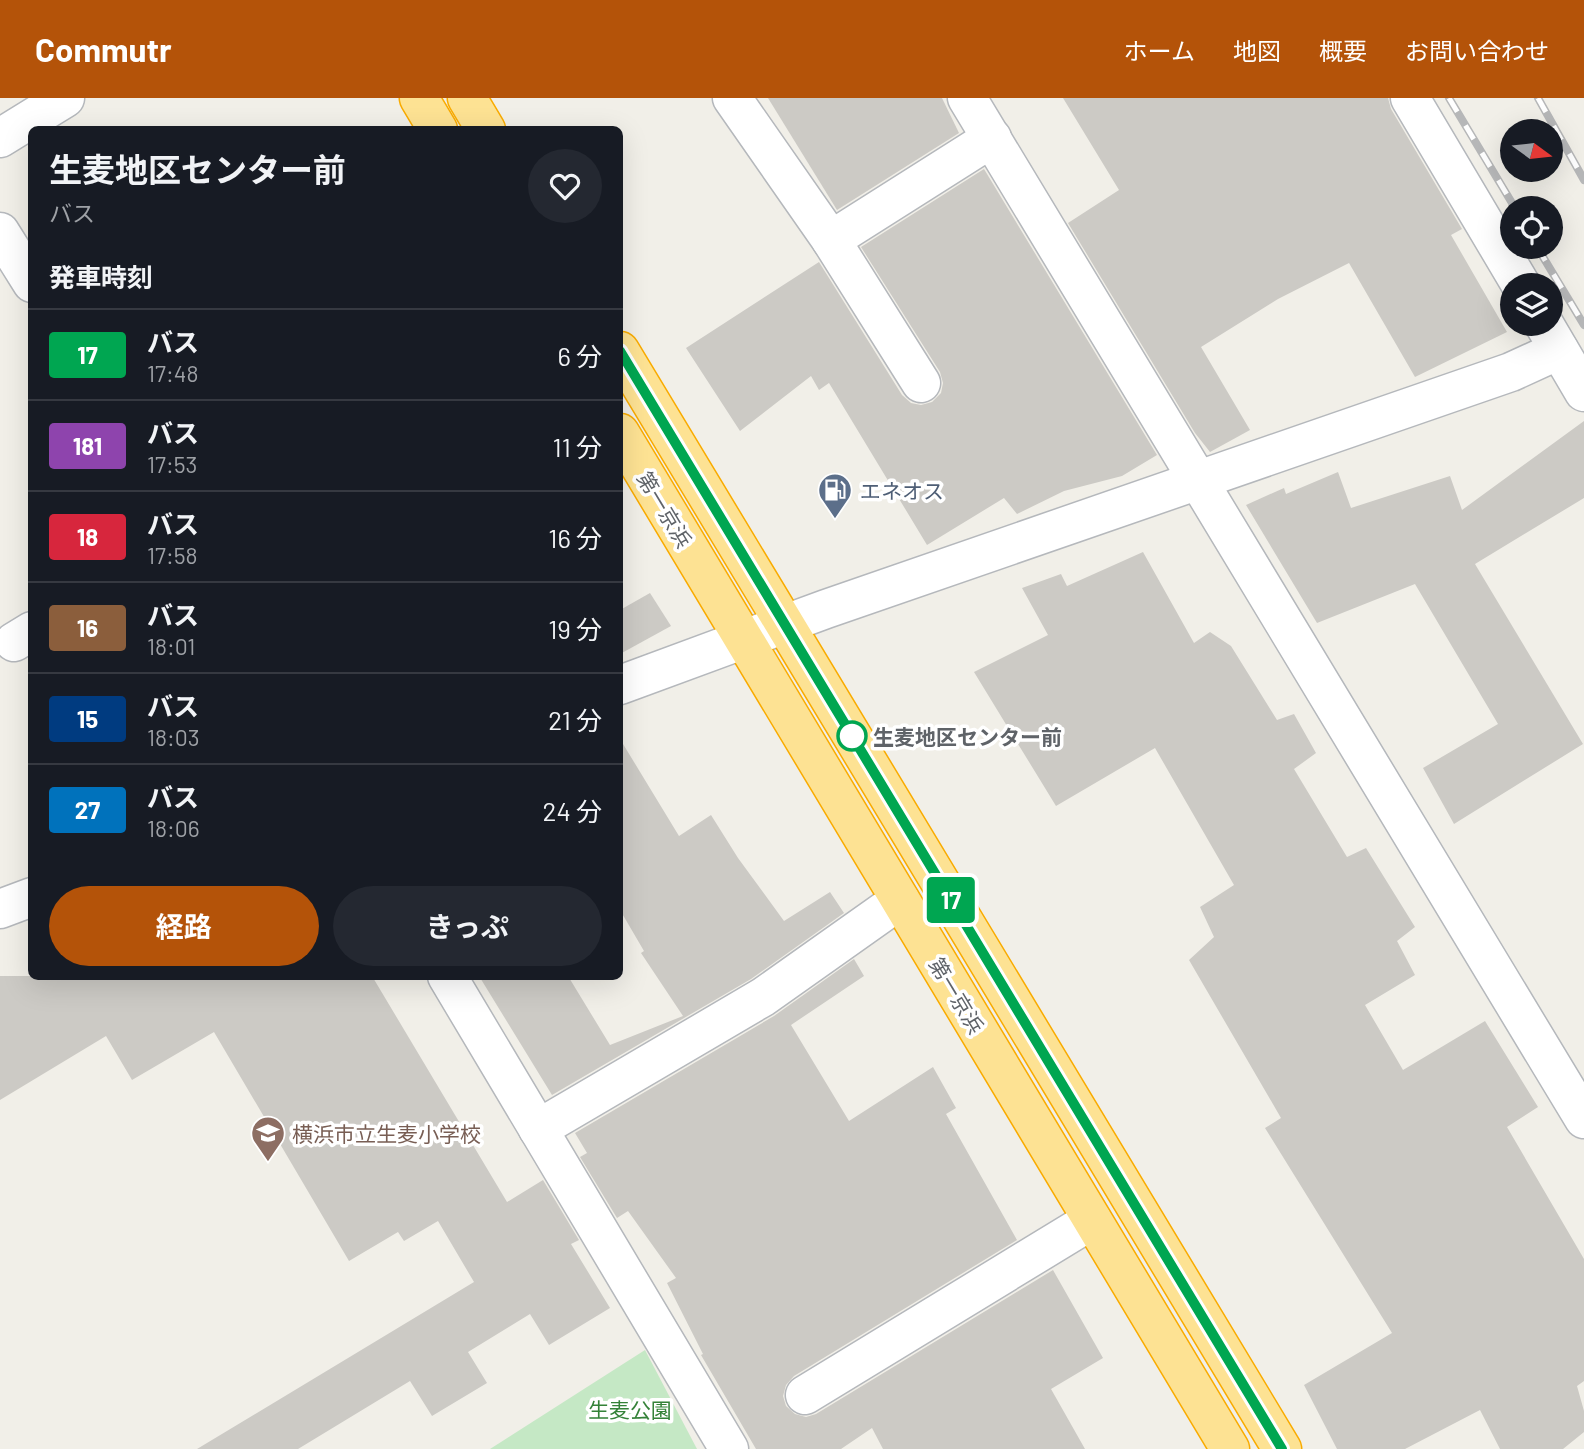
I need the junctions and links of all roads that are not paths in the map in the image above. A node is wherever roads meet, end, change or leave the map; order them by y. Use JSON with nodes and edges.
{"nodes":[{"id":1,"x":65,"y":98,"type":"edge"},
{"id":2,"x":419,"y":98,"type":"edge"},
{"id":3,"x":467,"y":98,"type":"edge"},
{"id":4,"x":732,"y":98,"type":"edge"},
{"id":5,"x":967,"y":98,"type":"edge"},
{"id":6,"x":1409,"y":98,"type":"edge"},
{"id":7,"x":436,"y":126,"type":"edge"},
{"id":8,"x":484,"y":126,"type":"edge"},
{"id":9,"x":0,"y":138,"type":"edge"},
{"id":10,"x":992,"y":138,"type":"junction"},
{"id":11,"x":0,"y":232,"type":"edge"},
{"id":12,"x":831,"y":240,"type":"junction"},
{"id":13,"x":1514,"y":273,"type":"edge"},
{"id":14,"x":28,"y":277,"type":"edge"},
{"id":15,"x":1552,"y":337,"type":"edge"},
{"id":16,"x":623,"y":356,"type":"edge"},
{"id":17,"x":921,"y":383,"type":"dead end"},
{"id":18,"x":1584,"y":391,"type":"edge"},
{"id":19,"x":623,"y":438,"type":"edge"},
{"id":20,"x":1199,"y":480,"type":"junction"},
{"id":21,"x":784,"y":624,"type":"junction"},
{"id":22,"x":743,"y":639,"type":"junction"},
{"id":23,"x":623,"y":684,"type":"edge"},
{"id":24,"x":28,"y":898,"type":"edge"},
{"id":25,"x":900,"y":901,"type":"junction"},
{"id":26,"x":0,"y":909,"type":"edge"},
{"id":27,"x":449,"y":980,"type":"edge"},
{"id":28,"x":1584,"y":1119,"type":"edge"},
{"id":29,"x":538,"y":1129,"type":"junction"},
{"id":30,"x":1092,"y":1220,"type":"junction"},
{"id":31,"x":805,"y":1395,"type":"dead end"},
{"id":32,"x":729,"y":1449,"type":"edge"},
{"id":33,"x":1230,"y":1449,"type":"edge"},
{"id":34,"x":1282,"y":1449,"type":"edge"}],
"edges":[{"from":1,"to":9,"type":"street"},
{"from":2,"to":7,"type":"highway"},
{"from":3,"to":8,"type":"highway"},
{"from":4,"to":12,"type":"street"},
{"from":5,"to":10,"type":"street"},
{"from":6,"to":13,"type":"street"},
{"from":10,"to":12,"type":"street"},
{"from":10,"to":20,"type":"street"},
{"from":11,"to":14,"type":"street"},
{"from":12,"to":17,"type":"street"},
{"from":15,"to":18,"type":"street"},
{"from":15,"to":20,"type":"street"},
{"from":16,"to":21,"type":"highway","name":"第一京浜"},
{"from":19,"to":22,"type":"highway","name":"第一京浜"},
{"from":20,"to":21,"type":"street"},
{"from":20,"to":28,"type":"street"},
{"from":21,"to":22,"type":"street"},
{"from":21,"to":34,"type":"highway","name":"第一京浜"},
{"from":22,"to":23,"type":"street"},
{"from":22,"to":25,"type":"highway","name":"第一京浜"},
{"from":24,"to":26,"type":"street"},
{"from":25,"to":29,"type":"street"},
{"from":25,"to":30,"type":"highway","name":"第一京浜"},
{"from":27,"to":29,"type":"street"},
{"from":29,"to":32,"type":"street"},
{"from":30,"to":31,"type":"street"},
{"from":30,"to":33,"type":"highway","name":"第一京浜"}]}
